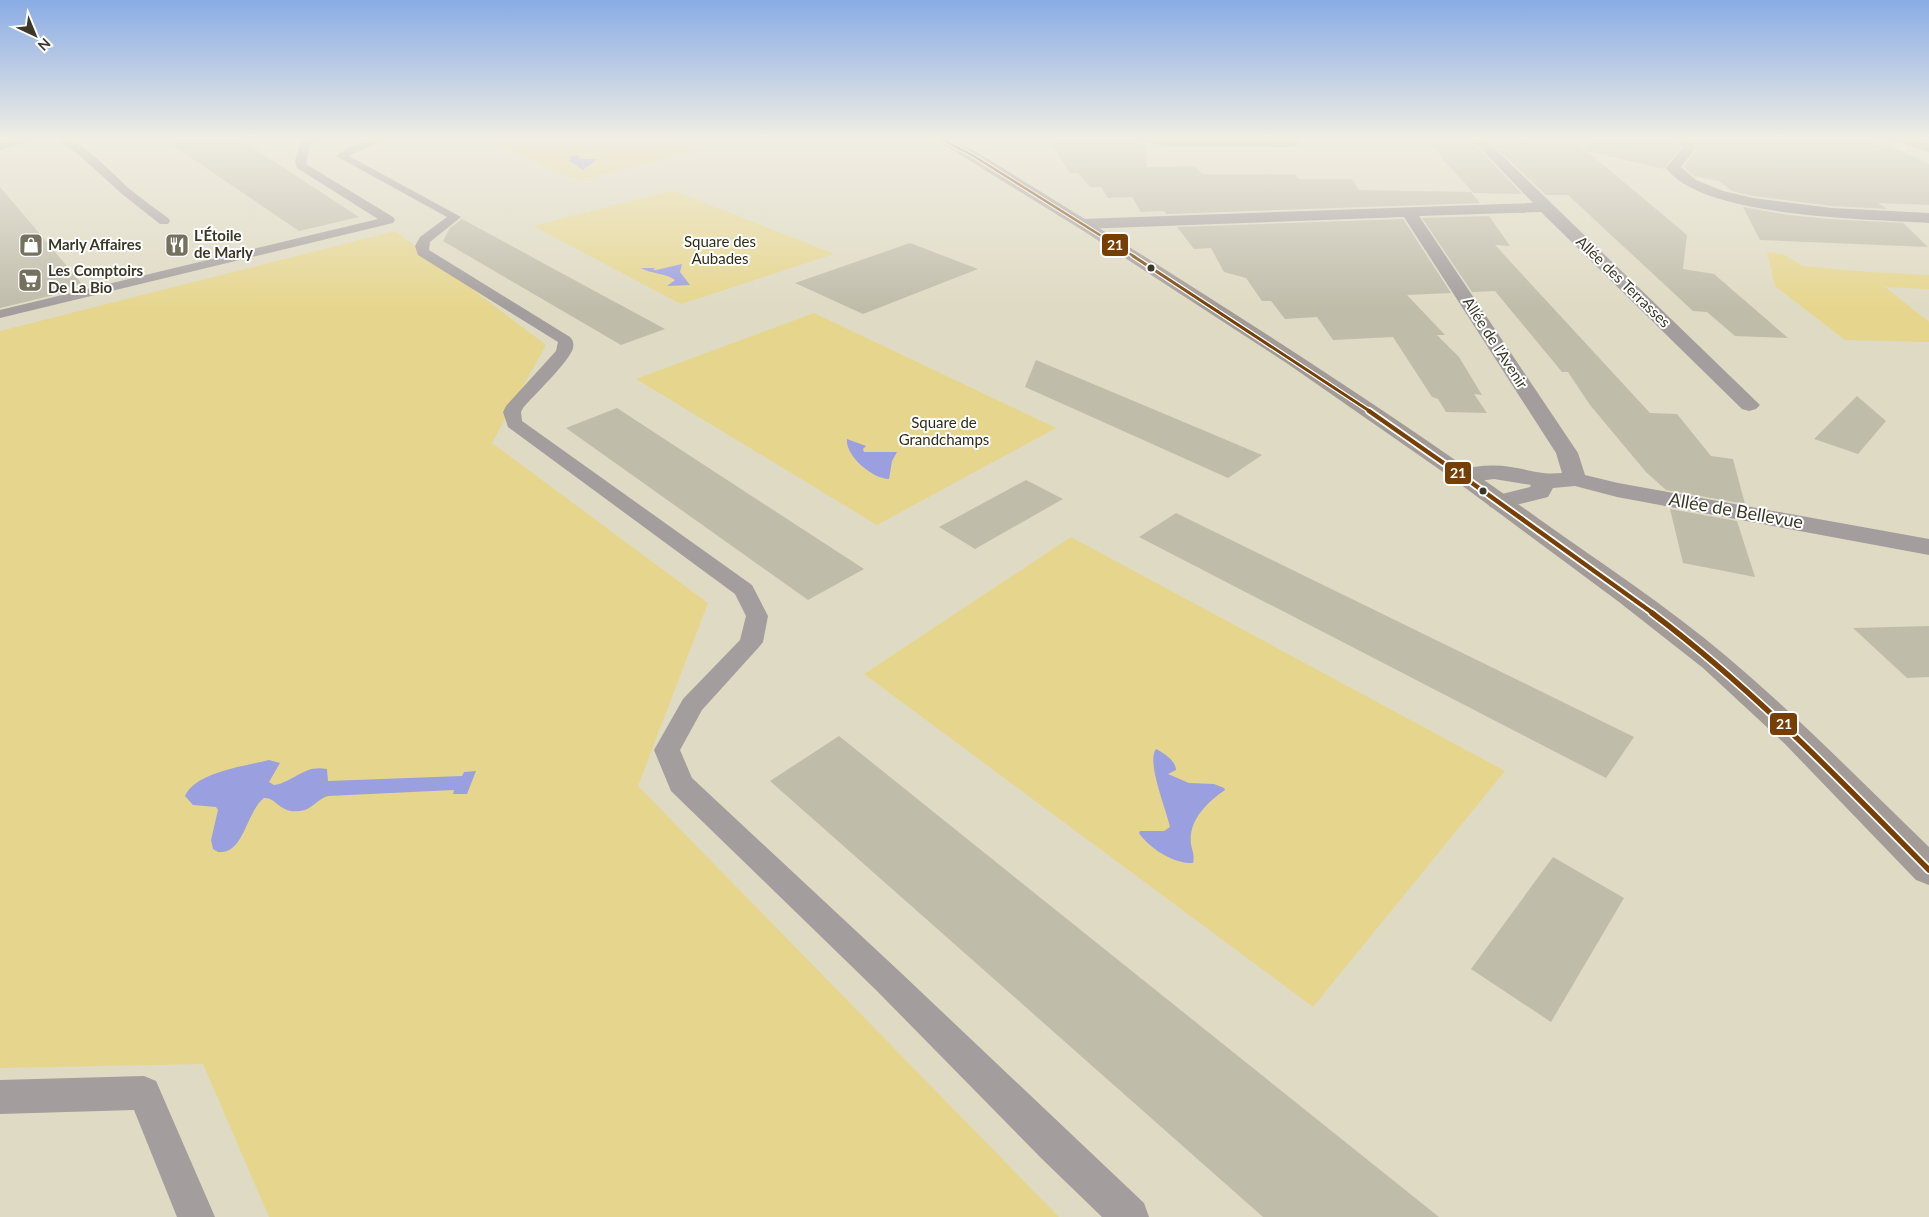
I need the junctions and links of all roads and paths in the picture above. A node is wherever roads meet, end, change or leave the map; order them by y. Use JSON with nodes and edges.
{"nodes":[{"id":1,"x":130,"y":195,"type":"edge"},
{"id":2,"x":347,"y":195,"type":"edge"},
{"id":3,"x":413,"y":195,"type":"edge"},
{"id":4,"x":1035,"y":195,"type":"edge"},
{"id":5,"x":1534,"y":195,"type":"edge"},
{"id":6,"x":1721,"y":195,"type":"edge"},
{"id":7,"x":1545,"y":206,"type":"junction"},
{"id":8,"x":1408,"y":210,"type":"junction"},
{"id":9,"x":1929,"y":218,"type":"edge"},
{"id":10,"x":164,"y":221,"type":"dead end"},
{"id":11,"x":1082,"y":224,"type":"junction"},
{"id":12,"x":0,"y":314,"type":"edge"},
{"id":13,"x":1749,"y":405,"type":"dead end"},
{"id":14,"x":1464,"y":476,"type":"junction"},
{"id":15,"x":1575,"y":479,"type":"junction"},
{"id":16,"x":1544,"y":482,"type":"junction"},
{"id":17,"x":1499,"y":502,"type":"junction"},
{"id":18,"x":1929,"y":547,"type":"edge"},
{"id":19,"x":1929,"y":870,"type":"edge"},
{"id":20,"x":0,"y":1097,"type":"edge"},
{"id":21,"x":196,"y":1217,"type":"edge"},
{"id":22,"x":1130,"y":1217,"type":"edge"}],
"edges":[{"from":1,"to":10,"type":"lane"},
{"from":2,"to":12,"type":"lane"},
{"from":3,"to":22,"type":"lane"},
{"from":4,"to":11,"type":"main road"},
{"from":5,"to":7,"type":"street","name":"Allée des Terrasses"},
{"from":6,"to":9,"type":"street"},
{"from":7,"to":8,"type":"street"},
{"from":7,"to":13,"type":"street","name":"Allée des Terrasses"},
{"from":8,"to":11,"type":"street"},
{"from":8,"to":15,"type":"street","name":"Allée de l'Avenir"},
{"from":11,"to":14,"type":"main road"},
{"from":14,"to":16,"type":"street","name":"Allée de Bellevue"},
{"from":14,"to":17,"type":"main road"},
{"from":15,"to":16,"type":"street","name":"Allée de Bellevue"},
{"from":15,"to":18,"type":"street","name":"Allée de Bellevue"},
{"from":16,"to":17,"type":"street"},
{"from":17,"to":19,"type":"main road"},
{"from":20,"to":21,"type":"lane"}]}
